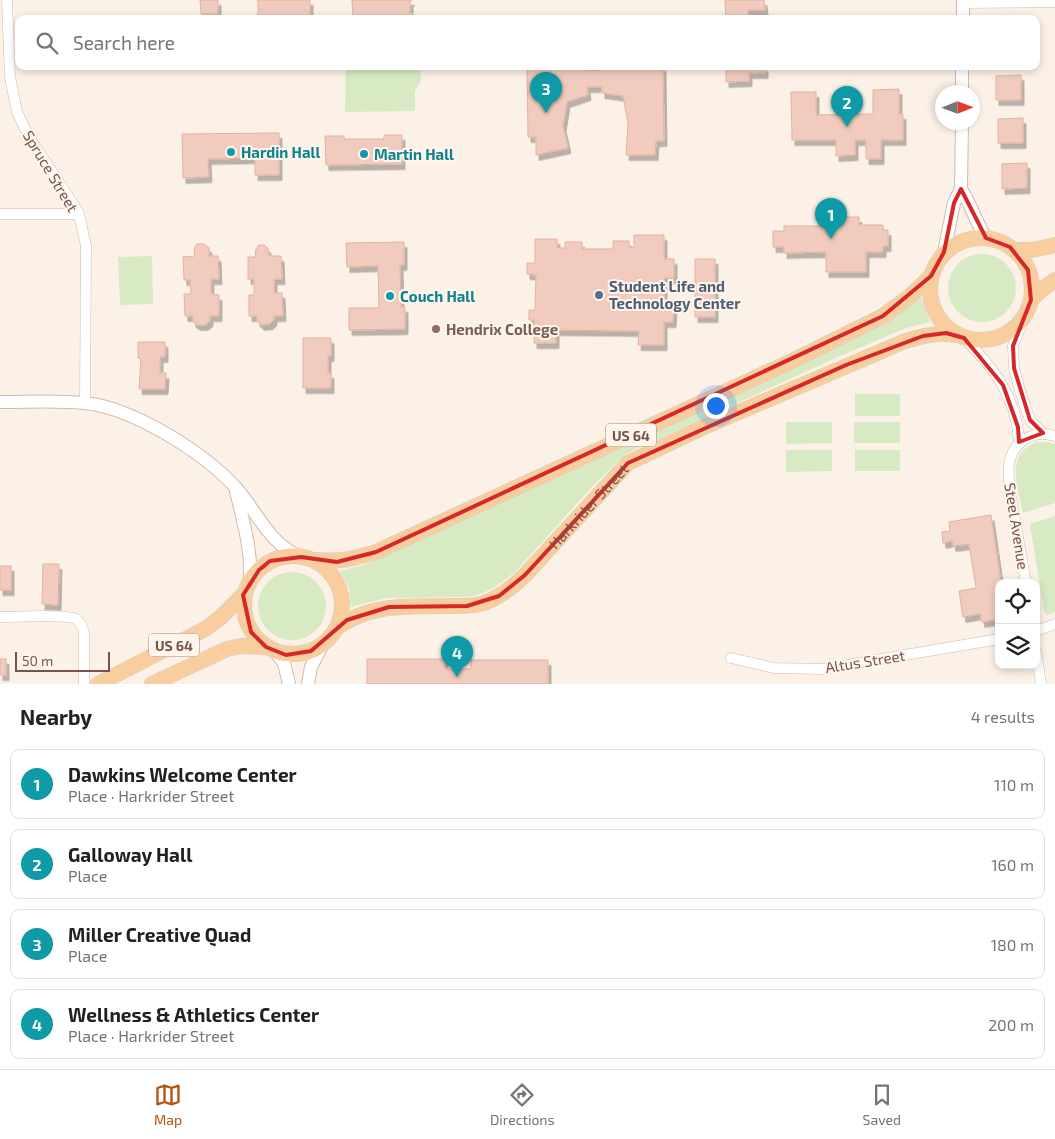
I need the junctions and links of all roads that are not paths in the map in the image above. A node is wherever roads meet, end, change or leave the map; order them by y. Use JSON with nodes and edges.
{"nodes":[{"id":1,"x":6,"y":0,"type":"edge"},
{"id":2,"x":963,"y":2,"type":"edge"},
{"id":3,"x":1055,"y":2,"type":"edge"},
{"id":4,"x":963,"y":15,"type":"edge"},
{"id":5,"x":962,"y":70,"type":"edge"},
{"id":6,"x":962,"y":85,"type":"edge"},
{"id":7,"x":962,"y":130,"type":"edge"},
{"id":8,"x":961,"y":189,"type":"junction"},
{"id":9,"x":0,"y":214,"type":"edge"},
{"id":10,"x":79,"y":214,"type":"junction"},
{"id":11,"x":986,"y":238,"type":"junction"},
{"id":12,"x":1055,"y":245,"type":"edge"},
{"id":13,"x":1014,"y":250,"type":"junction"},
{"id":14,"x":944,"y":252,"type":"junction"},
{"id":15,"x":931,"y":276,"type":"junction"},
{"id":16,"x":1055,"y":280,"type":"edge"},
{"id":17,"x":1029,"y":306,"type":"junction"},
{"id":18,"x":960,"y":336,"type":"junction"},
{"id":19,"x":0,"y":402,"type":"edge"},
{"id":20,"x":85,"y":403,"type":"junction"},
{"id":21,"x":1043,"y":433,"type":"junction"},
{"id":22,"x":1055,"y":436,"type":"edge"},
{"id":23,"x":1019,"y":442,"type":"junction"},
{"id":24,"x":235,"y":486,"type":"junction"},
{"id":25,"x":308,"y":558,"type":"junction"},
{"id":26,"x":1025,"y":579,"type":"edge"},
{"id":27,"x":250,"y":582,"type":"junction"},
{"id":28,"x":244,"y":595,"type":"junction"},
{"id":29,"x":0,"y":617,"type":"edge"},
{"id":30,"x":1055,"y":624,"type":"edge"},
{"id":31,"x":338,"y":627,"type":"junction"},
{"id":32,"x":1040,"y":630,"type":"edge"},
{"id":33,"x":995,"y":640,"type":"edge"},
{"id":34,"x":323,"y":644,"type":"junction"},
{"id":35,"x":271,"y":650,"type":"junction"},
{"id":36,"x":730,"y":658,"type":"dead end"},
{"id":37,"x":1039,"y":669,"type":"edge"},
{"id":38,"x":84,"y":684,"type":"edge"},
{"id":39,"x":98,"y":684,"type":"edge"},
{"id":40,"x":152,"y":684,"type":"edge"},
{"id":41,"x":289,"y":684,"type":"edge"},
{"id":42,"x":308,"y":684,"type":"edge"},
{"id":43,"x":1041,"y":684,"type":"edge"}],
"edges":[{"from":1,"to":10,"type":"street","name":"Spruce Street"},
{"from":2,"to":3,"type":"street"},
{"from":2,"to":4,"type":"street"},
{"from":5,"to":6,"type":"street"},
{"from":7,"to":8,"type":"street"},
{"from":8,"to":11,"type":"street"},
{"from":8,"to":14,"type":"street"},
{"from":9,"to":10,"type":"street"},
{"from":10,"to":20,"type":"street","name":"Spruce Street"},
{"from":11,"to":13,"type":"main road"},
{"from":11,"to":14,"type":"main road"},
{"from":12,"to":13,"type":"main road"},
{"from":13,"to":17,"type":"main road"},
{"from":14,"to":15,"type":"main road"},
{"from":15,"to":18,"type":"main road"},
{"from":15,"to":25,"type":"main road","name":"Harkrider Street","number":"US 64"},
{"from":16,"to":17,"type":"main road"},
{"from":17,"to":18,"type":"main road"},
{"from":17,"to":21,"type":"street"},
{"from":18,"to":23,"type":"street"},
{"from":18,"to":31,"type":"main road","name":"Harkrider Street","number":"US 64"},
{"from":19,"to":20,"type":"street"},
{"from":20,"to":24,"type":"street"},
{"from":21,"to":22,"type":"street"},
{"from":21,"to":23,"type":"street"},
{"from":23,"to":26,"type":"street","name":"Steel Avenue"},
{"from":24,"to":25,"type":"street"},
{"from":24,"to":27,"type":"street"},
{"from":25,"to":27,"type":"main road"},
{"from":25,"to":31,"type":"main road"},
{"from":27,"to":28,"type":"main road"},
{"from":28,"to":35,"type":"main road"},
{"from":28,"to":39,"type":"main road","number":"US 64"},
{"from":29,"to":38,"type":"street"},
{"from":30,"to":32,"type":"street"},
{"from":31,"to":34,"type":"main road"},
{"from":33,"to":36,"type":"street","name":"Altus Street"},
{"from":34,"to":35,"type":"main road"},
{"from":34,"to":42,"type":"street"},
{"from":35,"to":40,"type":"main road","number":"US 64"},
{"from":35,"to":41,"type":"street"},
{"from":37,"to":43,"type":"street"}]}
